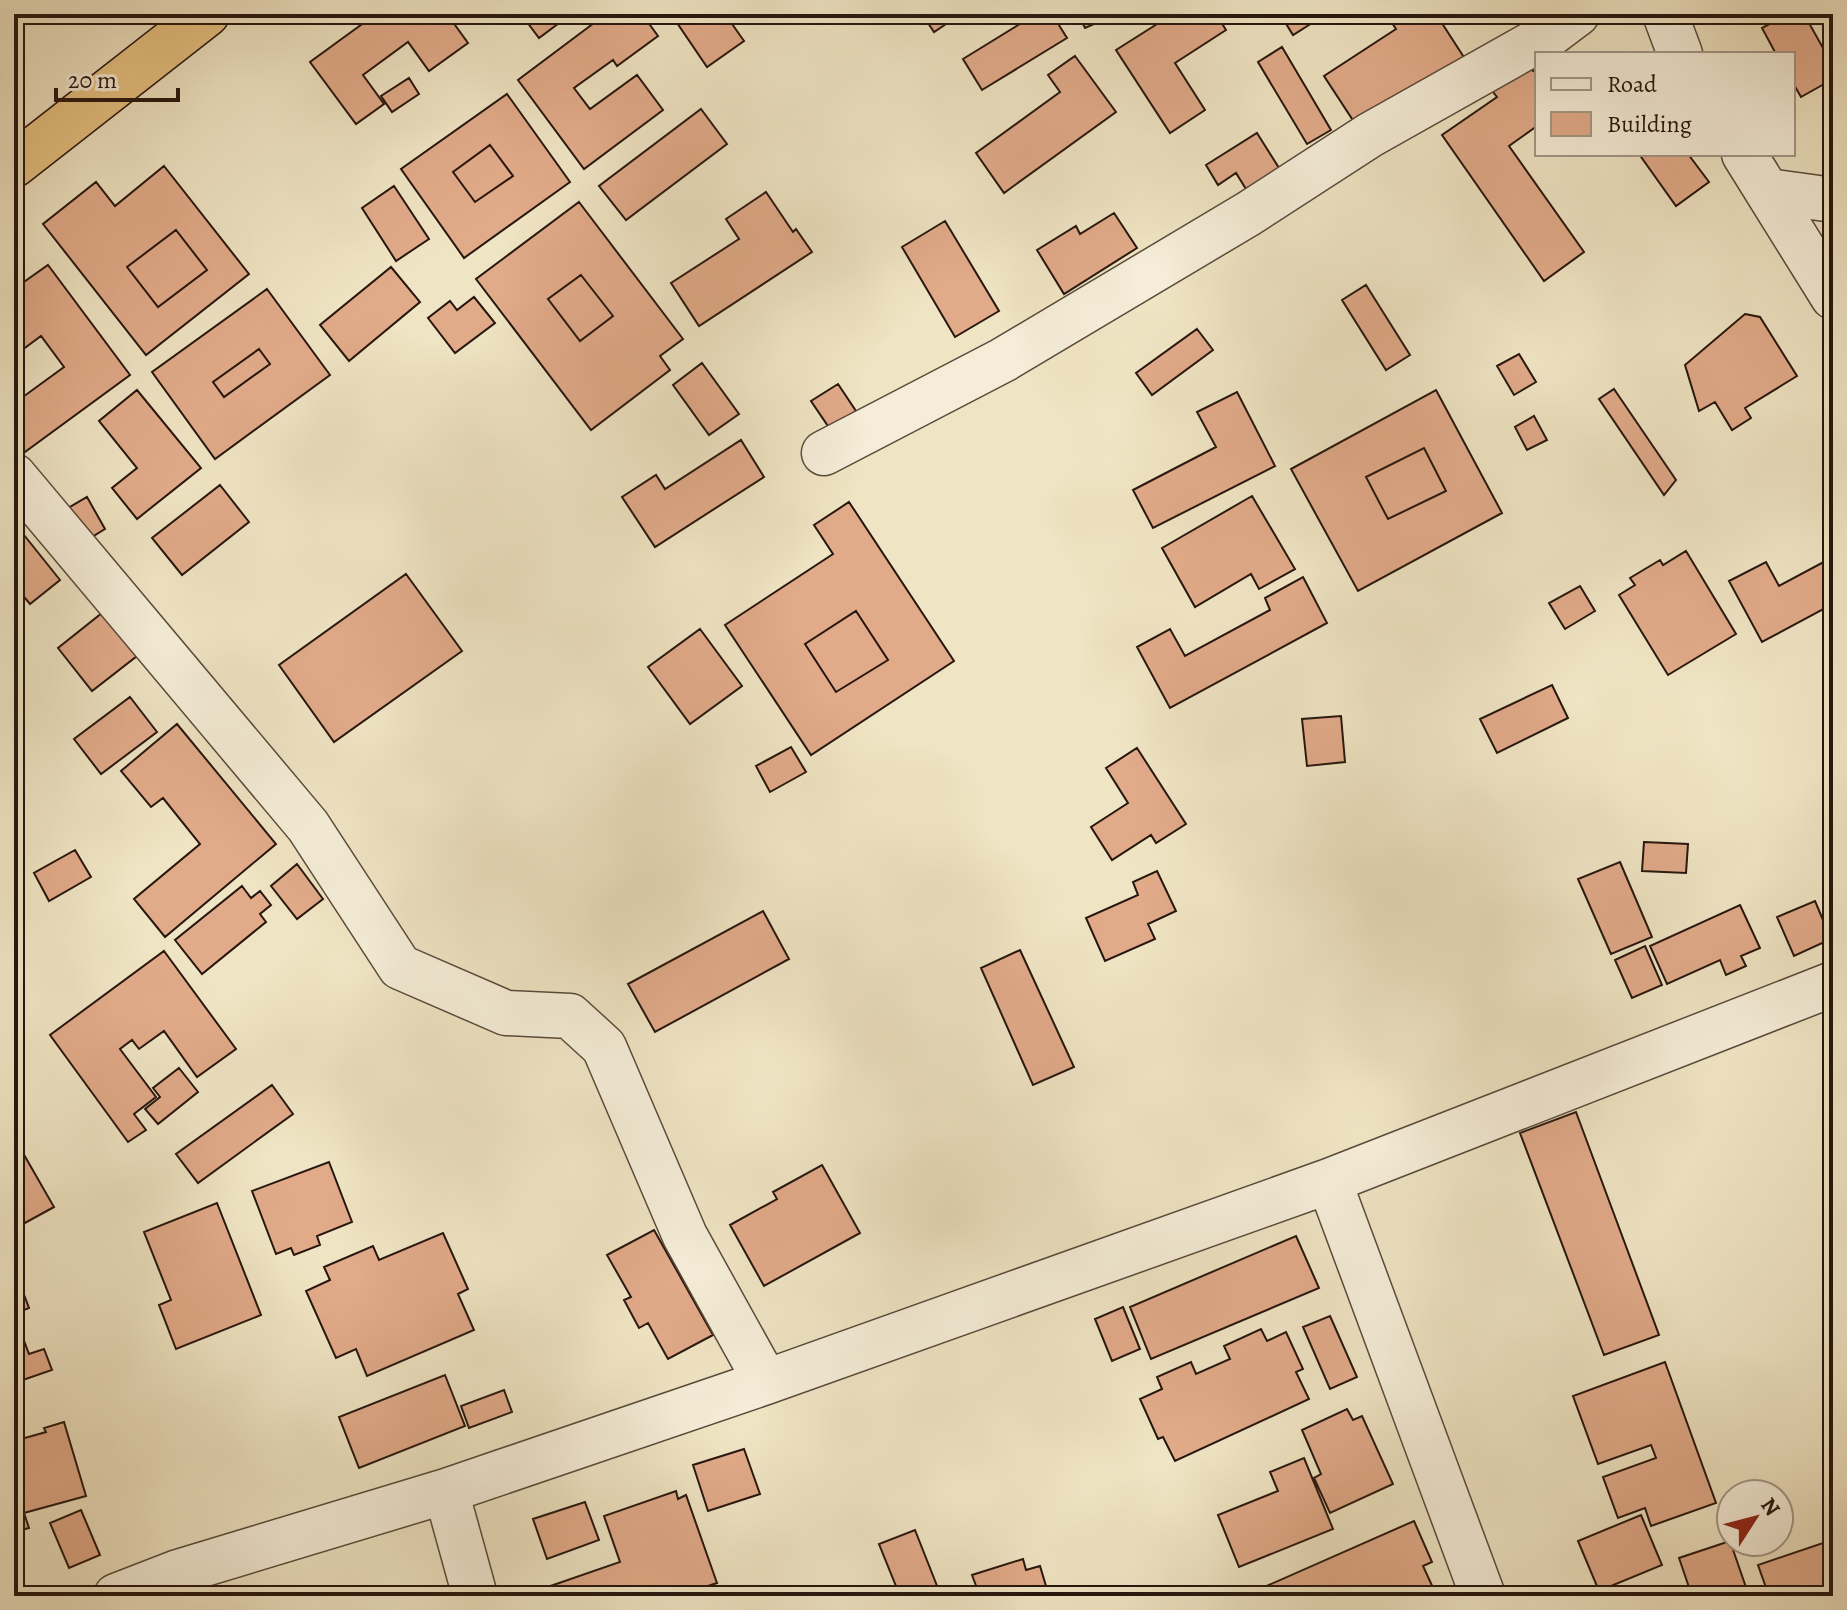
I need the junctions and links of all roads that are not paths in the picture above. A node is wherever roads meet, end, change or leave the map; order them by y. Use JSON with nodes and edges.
{"nodes":[{"id":1,"x":207,"y":14,"type":"edge"},
{"id":2,"x":1577,"y":14,"type":"edge"},
{"id":3,"x":1665,"y":14,"type":"edge"},
{"id":4,"x":1679,"y":52,"type":"edge"},
{"id":5,"x":1745,"y":156,"type":"edge"},
{"id":6,"x":14,"y":165,"type":"edge"},
{"id":7,"x":1768,"y":191,"type":"junction"},
{"id":8,"x":1833,"y":200,"type":"edge"},
{"id":9,"x":1833,"y":297,"type":"edge"},
{"id":10,"x":824,"y":453,"type":"dead end"},
{"id":11,"x":14,"y":476,"type":"edge"},
{"id":12,"x":1833,"y":984,"type":"edge"},
{"id":13,"x":1329,"y":1181,"type":"junction"},
{"id":14,"x":766,"y":1382,"type":"junction"},
{"id":15,"x":446,"y":1491,"type":"junction"},
{"id":16,"x":116,"y":1596,"type":"edge"},
{"id":17,"x":475,"y":1596,"type":"edge"},
{"id":18,"x":1483,"y":1596,"type":"edge"}],
"edges":[{"from":1,"to":6,"type":"highway"},
{"from":2,"to":10,"type":"street"},
{"from":3,"to":4,"type":"street"},
{"from":5,"to":7,"type":"street"},
{"from":7,"to":8,"type":"street"},
{"from":7,"to":9,"type":"street"},
{"from":11,"to":14,"type":"street"},
{"from":12,"to":13,"type":"street"},
{"from":13,"to":14,"type":"street"},
{"from":13,"to":18,"type":"street"},
{"from":14,"to":15,"type":"street"},
{"from":15,"to":16,"type":"street"},
{"from":15,"to":17,"type":"street"}]}
